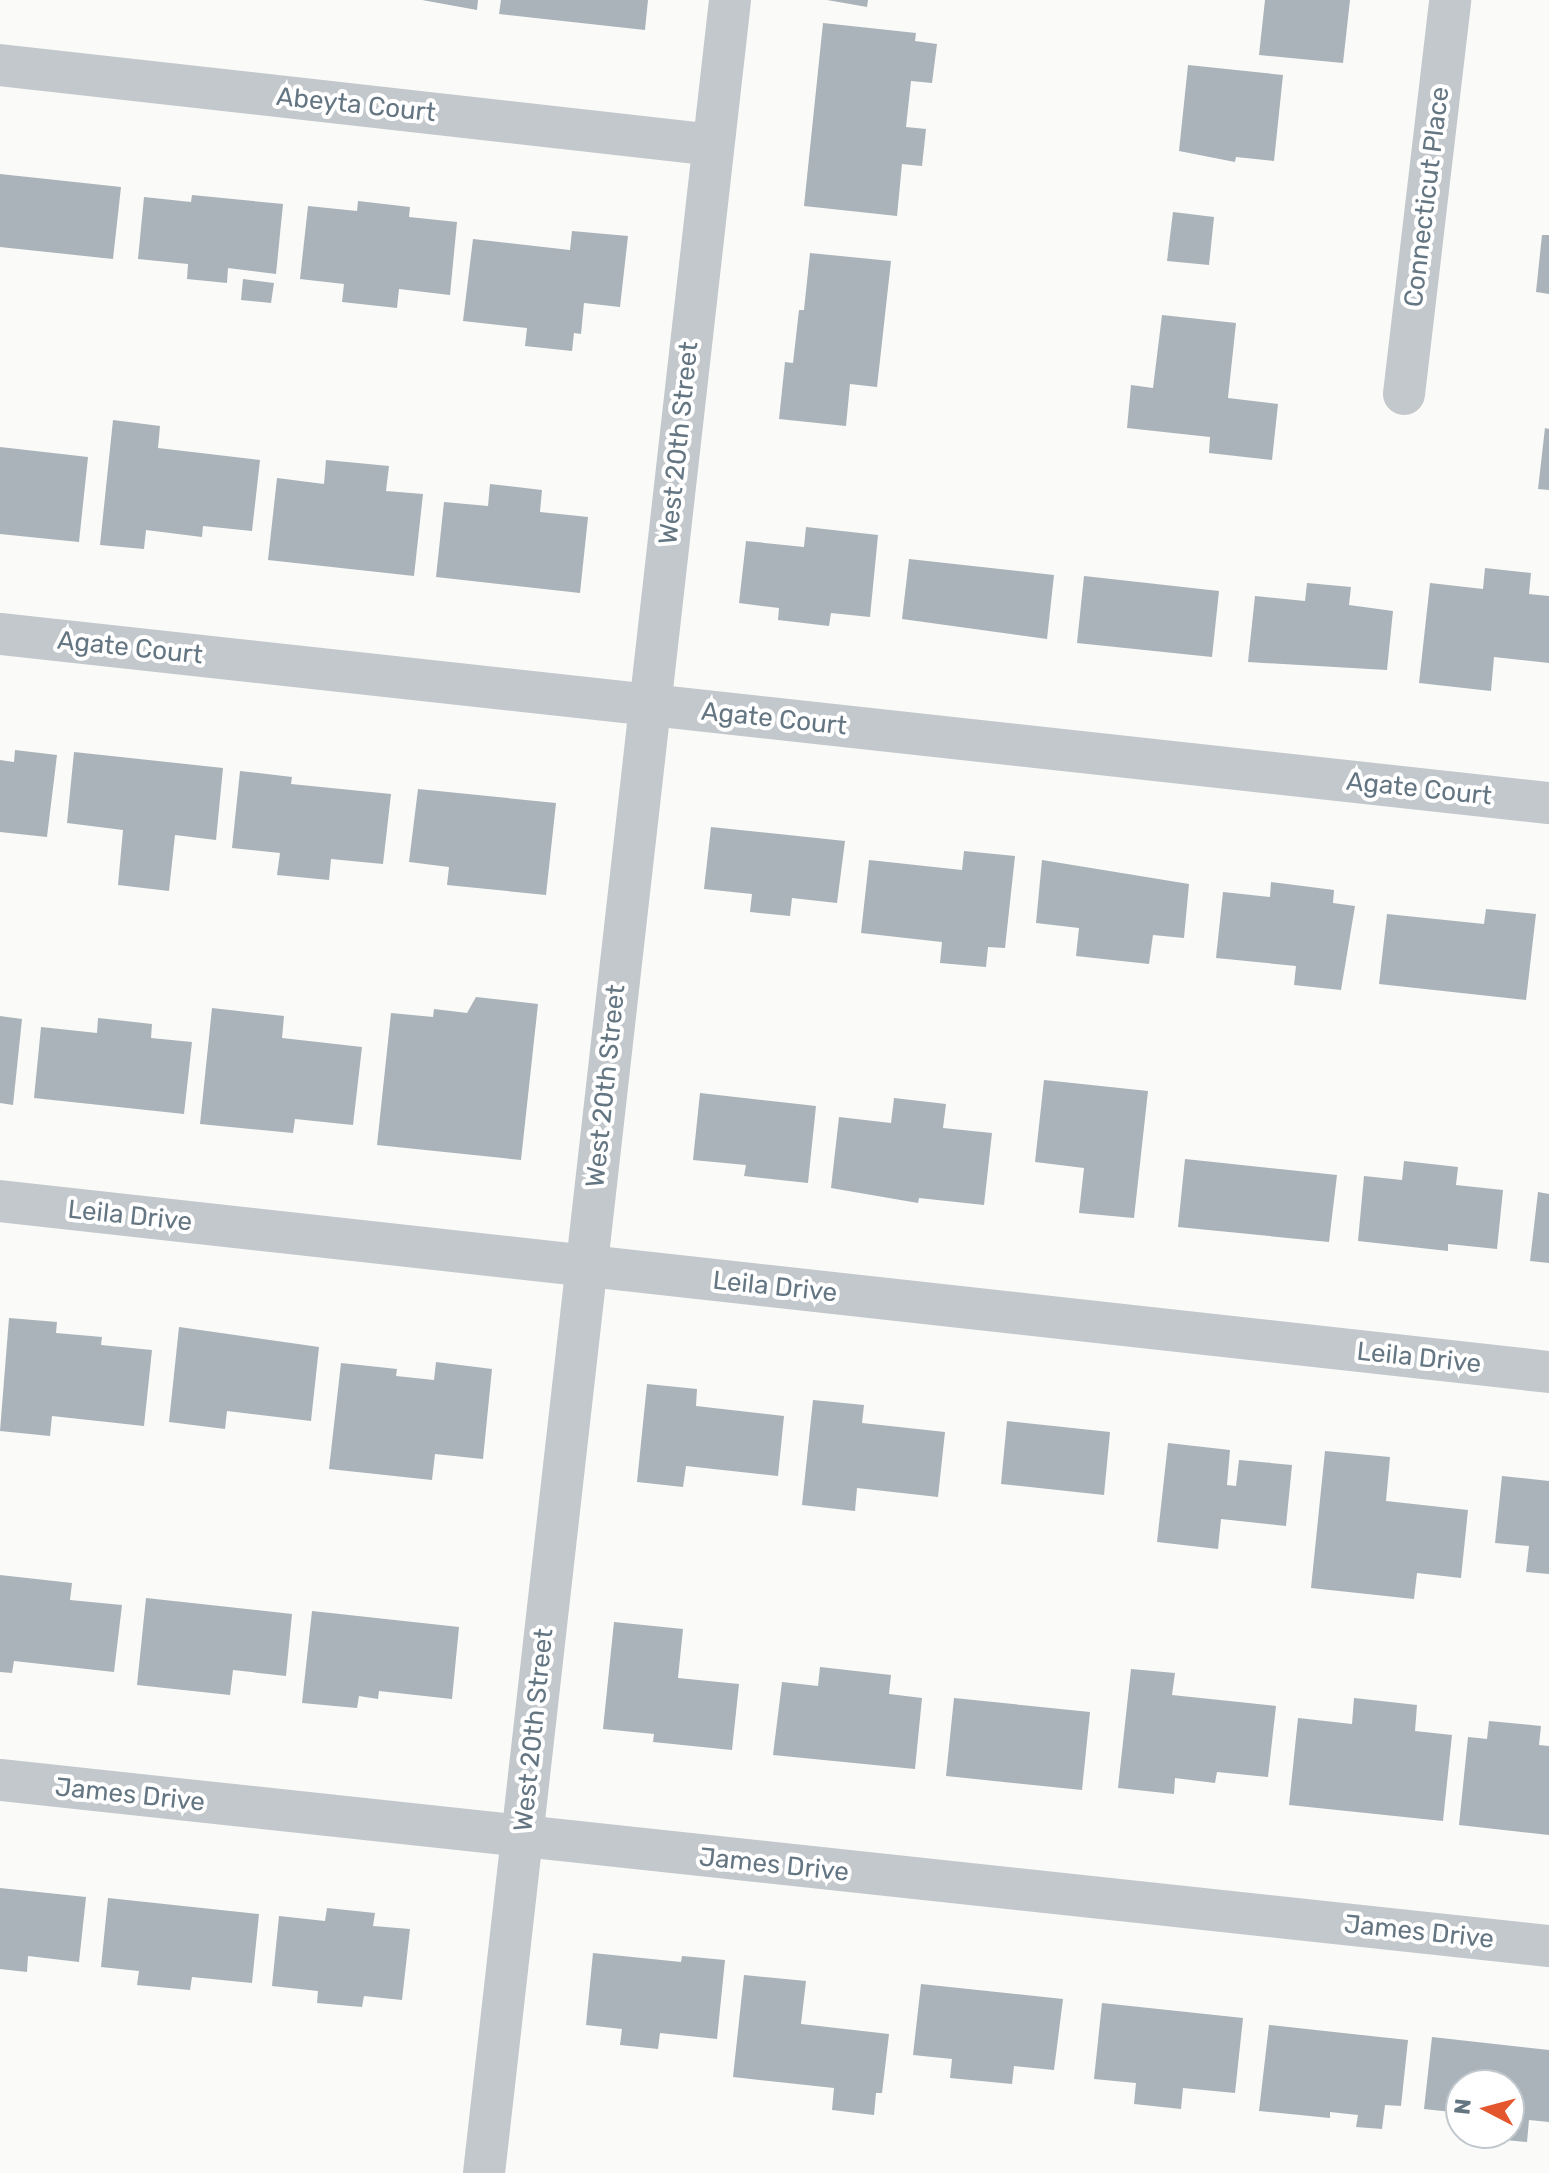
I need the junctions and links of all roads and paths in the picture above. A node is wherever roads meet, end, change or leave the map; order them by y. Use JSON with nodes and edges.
{"nodes":[{"id":1,"x":730,"y":0,"type":"edge"},
{"id":2,"x":1450,"y":0,"type":"edge"},
{"id":3,"x":0,"y":65,"type":"edge"},
{"id":4,"x":713,"y":145,"type":"junction"},
{"id":5,"x":1404,"y":394,"type":"dead end"},
{"id":6,"x":0,"y":634,"type":"edge"},
{"id":7,"x":650,"y":706,"type":"junction"},
{"id":8,"x":1549,"y":803,"type":"edge"},
{"id":9,"x":0,"y":1201,"type":"edge"},
{"id":10,"x":586,"y":1267,"type":"junction"},
{"id":11,"x":1549,"y":1372,"type":"edge"},
{"id":12,"x":0,"y":1780,"type":"edge"},
{"id":13,"x":521,"y":1839,"type":"junction"},
{"id":14,"x":1549,"y":1946,"type":"edge"},
{"id":15,"x":484,"y":2173,"type":"edge"}],
"edges":[{"from":1,"to":4,"type":"street","name":"West 20th Street"},
{"from":2,"to":5,"type":"street","name":"Connecticut Place"},
{"from":3,"to":4,"type":"street","name":"Abeyta Court"},
{"from":4,"to":7,"type":"street","name":"West 20th Street"},
{"from":6,"to":7,"type":"street","name":"Agate Court"},
{"from":7,"to":8,"type":"street","name":"Agate Court"},
{"from":7,"to":10,"type":"street","name":"West 20th Street"},
{"from":9,"to":10,"type":"street","name":"Leila Drive"},
{"from":10,"to":11,"type":"street","name":"Leila Drive"},
{"from":10,"to":13,"type":"street","name":"West 20th Street"},
{"from":12,"to":13,"type":"street","name":"James Drive"},
{"from":13,"to":14,"type":"street","name":"James Drive"},
{"from":13,"to":15,"type":"street","name":"West 20th Street"}]}
